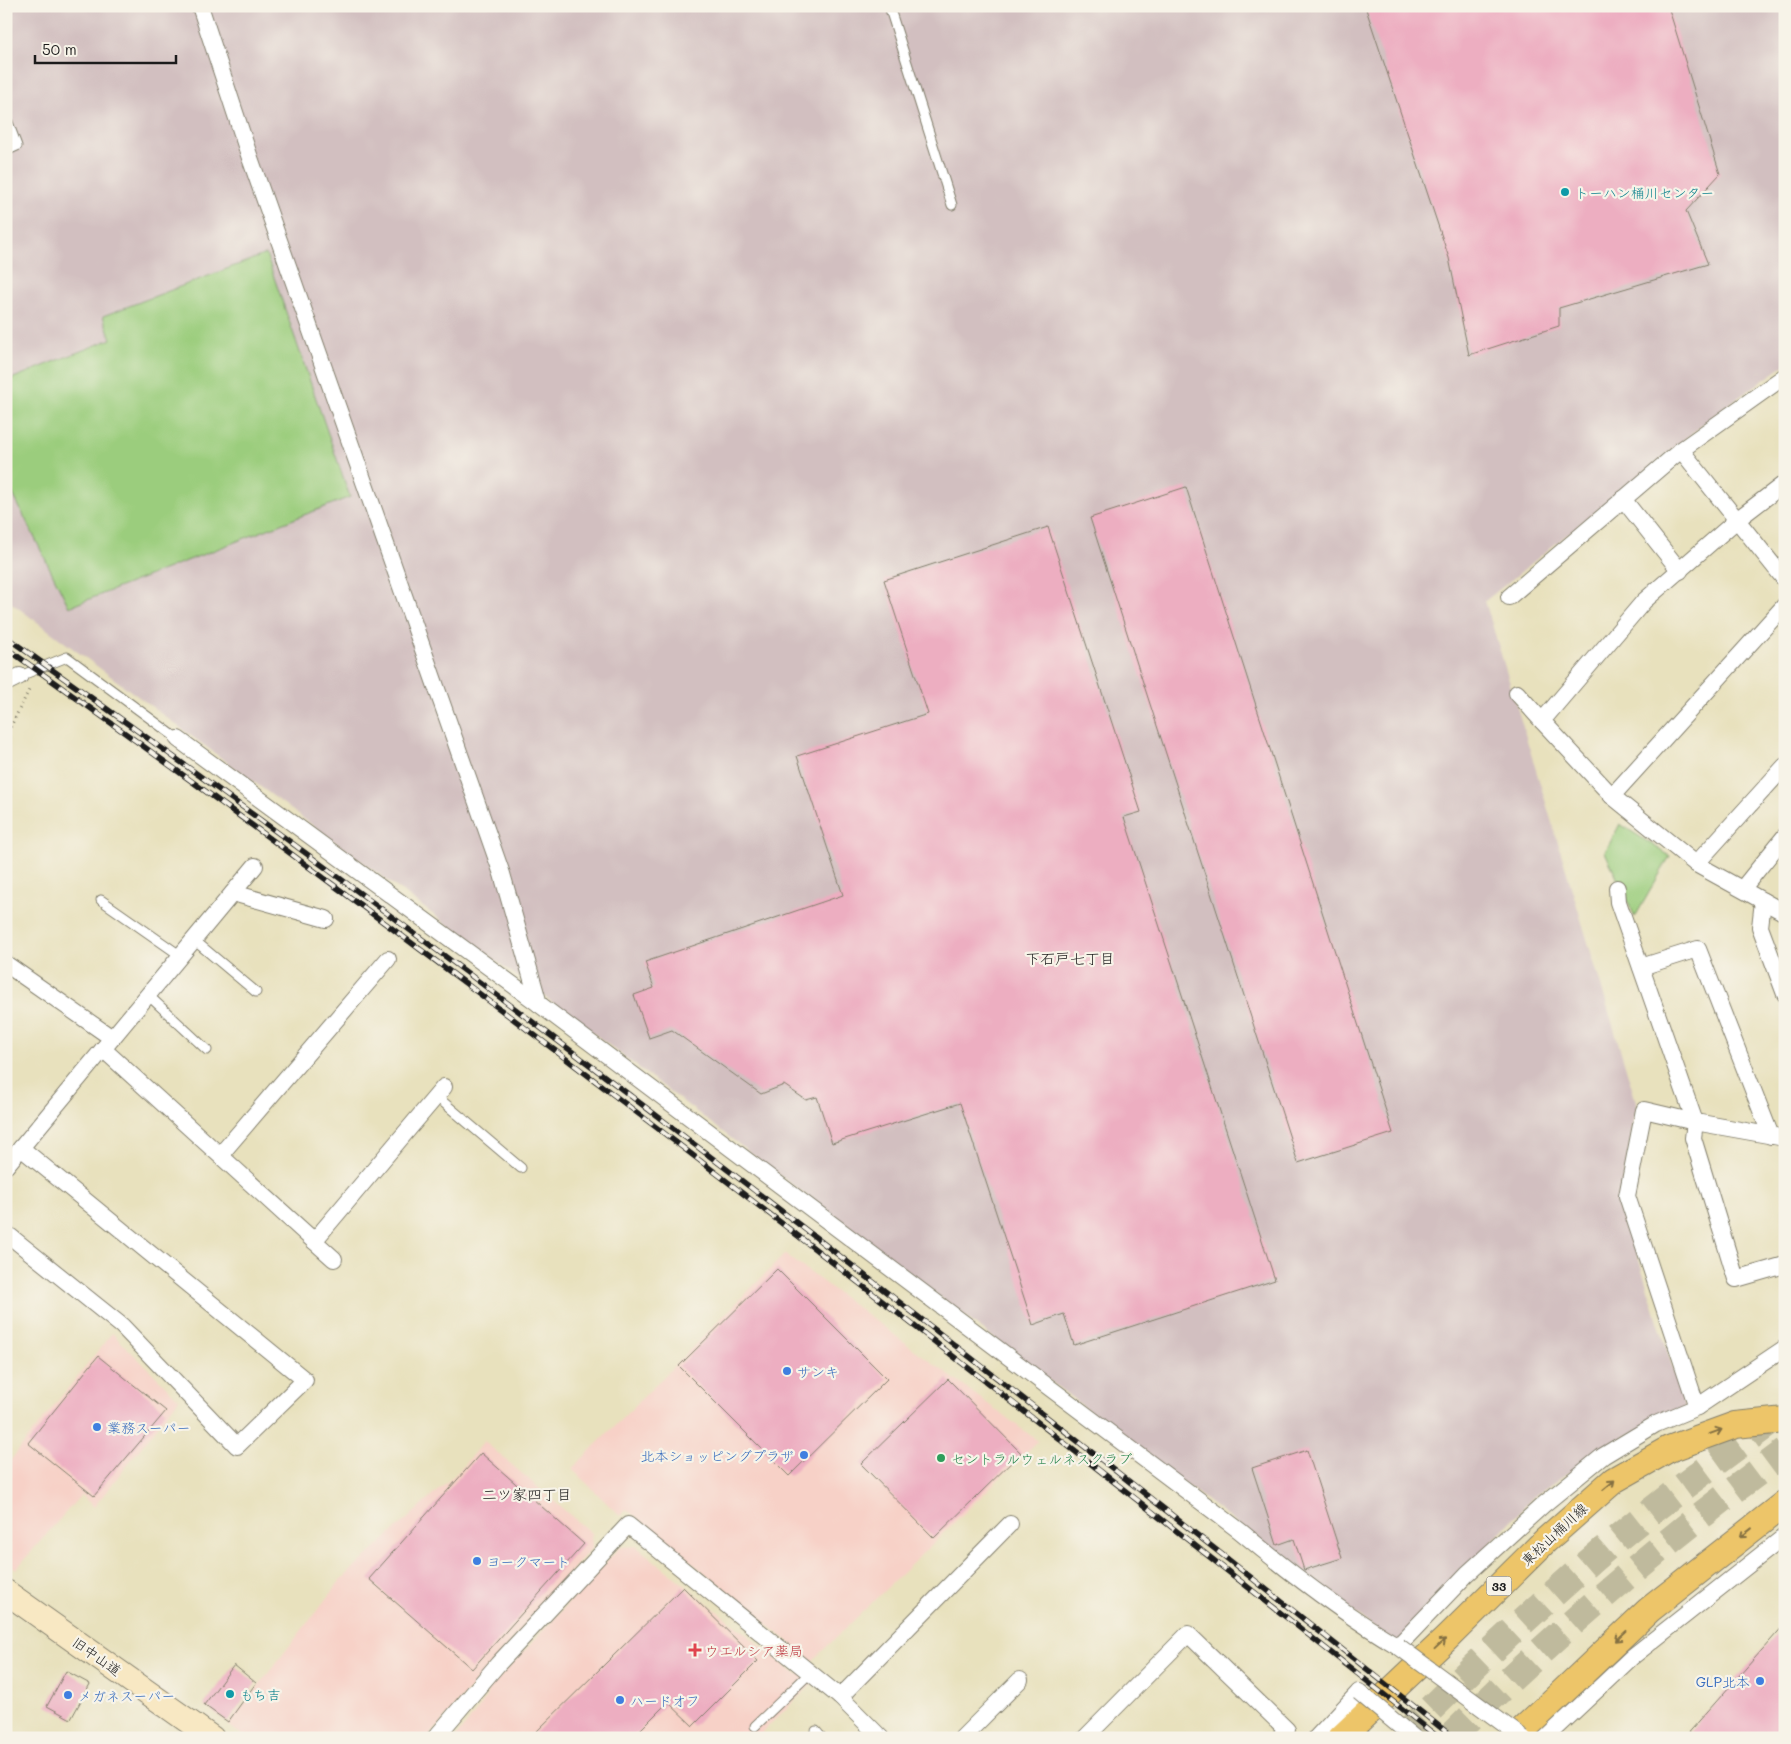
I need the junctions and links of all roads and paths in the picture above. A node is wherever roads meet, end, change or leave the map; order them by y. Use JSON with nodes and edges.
{"nodes":[{"id":1,"x":200,"y":6,"type":"edge"},
{"id":2,"x":889,"y":6,"type":"edge"},
{"id":3,"x":6,"y":117,"type":"edge"},
{"id":4,"x":6,"y":150,"type":"edge"},
{"id":5,"x":952,"y":205,"type":"dead end"},
{"id":6,"x":1785,"y":376,"type":"edge"},
{"id":7,"x":1681,"y":450,"type":"junction"},
{"id":8,"x":1785,"y":483,"type":"edge"},
{"id":9,"x":1623,"y":499,"type":"junction"},
{"id":10,"x":1738,"y":519,"type":"junction"},
{"id":11,"x":1680,"y":571,"type":"junction"},
{"id":12,"x":1785,"y":580,"type":"edge"},
{"id":13,"x":1509,"y":597,"type":"dead end"},
{"id":14,"x":1785,"y":605,"type":"edge"},
{"id":15,"x":13,"y":679,"type":"edge"},
{"id":16,"x":1517,"y":693,"type":"dead end"},
{"id":17,"x":1542,"y":721,"type":"junction"},
{"id":18,"x":6,"y":736,"type":"edge"},
{"id":19,"x":178,"y":739,"type":"joint"},
{"id":20,"x":1785,"y":766,"type":"edge"},
{"id":21,"x":1612,"y":796,"type":"junction"},
{"id":22,"x":1785,"y":836,"type":"edge"},
{"id":23,"x":1696,"y":864,"type":"junction"},
{"id":24,"x":255,"y":866,"type":"dead end"},
{"id":25,"x":1616,"y":888,"type":"dead end"},
{"id":26,"x":1743,"y":888,"type":"junction"},
{"id":27,"x":233,"y":893,"type":"junction"},
{"id":28,"x":101,"y":900,"type":"dead end"},
{"id":29,"x":1763,"y":901,"type":"junction"},
{"id":30,"x":1785,"y":912,"type":"edge"},
{"id":31,"x":326,"y":919,"type":"dead end"},
{"id":32,"x":194,"y":940,"type":"junction"},
{"id":33,"x":181,"y":956,"type":"junction"},
{"id":34,"x":388,"y":958,"type":"dead end"},
{"id":35,"x":6,"y":964,"type":"edge"},
{"id":36,"x":1641,"y":967,"type":"junction"},
{"id":37,"x":256,"y":992,"type":"dead end"},
{"id":38,"x":1785,"y":994,"type":"edge"},
{"id":39,"x":148,"y":995,"type":"junction"},
{"id":40,"x":539,"y":1004,"type":"junction"},
{"id":41,"x":108,"y":1043,"type":"junction"},
{"id":42,"x":207,"y":1050,"type":"dead end"},
{"id":43,"x":440,"y":1092,"type":"joint"},
{"id":44,"x":1694,"y":1122,"type":"junction"},
{"id":45,"x":1778,"y":1137,"type":"edge"},
{"id":46,"x":221,"y":1154,"type":"junction"},
{"id":47,"x":12,"y":1157,"type":"edge"},
{"id":48,"x":521,"y":1168,"type":"dead end"},
{"id":49,"x":6,"y":1233,"type":"edge"},
{"id":50,"x":314,"y":1241,"type":"junction"},
{"id":51,"x":334,"y":1259,"type":"dead end"},
{"id":52,"x":1785,"y":1265,"type":"edge"},
{"id":53,"x":1785,"y":1348,"type":"edge"},
{"id":54,"x":1697,"y":1408,"type":"junction"},
{"id":55,"x":1785,"y":1420,"type":"edge"},
{"id":56,"x":1785,"y":1504,"type":"edge"},
{"id":57,"x":1010,"y":1524,"type":"dead end"},
{"id":58,"x":1785,"y":1536,"type":"edge"},
{"id":59,"x":6,"y":1592,"type":"edge"},
{"id":60,"x":1398,"y":1646,"type":"junction"},
{"id":61,"x":810,"y":1672,"type":"junction"},
{"id":62,"x":1020,"y":1680,"type":"dead end"},
{"id":63,"x":840,"y":1697,"type":"junction"},
{"id":64,"x":755,"y":1726,"type":"dead end"},
{"id":65,"x":816,"y":1731,"type":"dead end"},
{"id":66,"x":1287,"y":1735,"type":"edge"},
{"id":67,"x":212,"y":1738,"type":"edge"},
{"id":68,"x":435,"y":1738,"type":"edge"},
{"id":69,"x":822,"y":1738,"type":"edge"},
{"id":70,"x":881,"y":1738,"type":"edge"},
{"id":71,"x":962,"y":1738,"type":"edge"},
{"id":72,"x":1085,"y":1738,"type":"edge"},
{"id":73,"x":1316,"y":1738,"type":"edge"},
{"id":74,"x":1341,"y":1738,"type":"edge"},
{"id":75,"x":1414,"y":1738,"type":"edge"},
{"id":76,"x":1514,"y":1738,"type":"edge"},
{"id":77,"x":1522,"y":1738,"type":"edge"},
{"id":78,"x":1546,"y":1738,"type":"edge"}],
"edges":[{"from":1,"to":40,"type":"street"},
{"from":2,"to":5,"type":"lane"},
{"from":3,"to":4,"type":"lane"},
{"from":6,"to":7,"type":"street"},
{"from":7,"to":9,"type":"street"},
{"from":7,"to":10,"type":"street"},
{"from":8,"to":10,"type":"street"},
{"from":9,"to":11,"type":"street"},
{"from":9,"to":13,"type":"street"},
{"from":10,"to":11,"type":"street"},
{"from":10,"to":12,"type":"street"},
{"from":11,"to":17,"type":"street"},
{"from":14,"to":21,"type":"street"},
{"from":15,"to":18,"type":"path"},
{"from":15,"to":19,"type":"lane"},
{"from":16,"to":17,"type":"street"},
{"from":17,"to":21,"type":"street"},
{"from":19,"to":40,"type":"street"},
{"from":20,"to":23,"type":"street"},
{"from":21,"to":23,"type":"street"},
{"from":22,"to":26,"type":"street"},
{"from":23,"to":26,"type":"street"},
{"from":24,"to":27,"type":"street"},
{"from":25,"to":36,"type":"street"},
{"from":26,"to":29,"type":"street"},
{"from":27,"to":31,"type":"street"},
{"from":27,"to":32,"type":"street"},
{"from":28,"to":33,"type":"lane"},
{"from":29,"to":30,"type":"street"},
{"from":29,"to":38,"type":"street"},
{"from":32,"to":33,"type":"street"},
{"from":32,"to":37,"type":"lane"},
{"from":33,"to":39,"type":"street"},
{"from":34,"to":46,"type":"street"},
{"from":35,"to":41,"type":"street"},
{"from":36,"to":44,"type":"street"},
{"from":36,"to":45,"type":"street"},
{"from":39,"to":41,"type":"street"},
{"from":39,"to":42,"type":"lane"},
{"from":40,"to":60,"type":"street"},
{"from":41,"to":46,"type":"street"},
{"from":41,"to":47,"type":"street"},
{"from":43,"to":48,"type":"lane"},
{"from":43,"to":50,"type":"street"},
{"from":44,"to":45,"type":"street"},
{"from":44,"to":52,"type":"street"},
{"from":44,"to":54,"type":"street"},
{"from":46,"to":50,"type":"street"},
{"from":47,"to":49,"type":"street"},
{"from":50,"to":51,"type":"street"},
{"from":53,"to":54,"type":"street"},
{"from":54,"to":60,"type":"street"},
{"from":74,"to":55,"type":"main road","name":"東松山桶川線","number":"33","one_way":true},
{"from":56,"to":76,"type":"main road","one_way":true},
{"from":57,"to":63,"type":"street"},
{"from":58,"to":78,"type":"street"},
{"from":59,"to":67,"type":"main road","name":"旧中山道"},
{"from":60,"to":77,"type":"street","bridge":true},
{"from":61,"to":63,"type":"street"},
{"from":61,"to":64,"type":"lane"},
{"from":61,"to":68,"type":"street"},
{"from":62,"to":71,"type":"street"},
{"from":63,"to":70,"type":"street"},
{"from":65,"to":69,"type":"lane"},
{"from":66,"to":72,"type":"street"},
{"from":73,"to":75,"type":"street","bridge":true}]}
